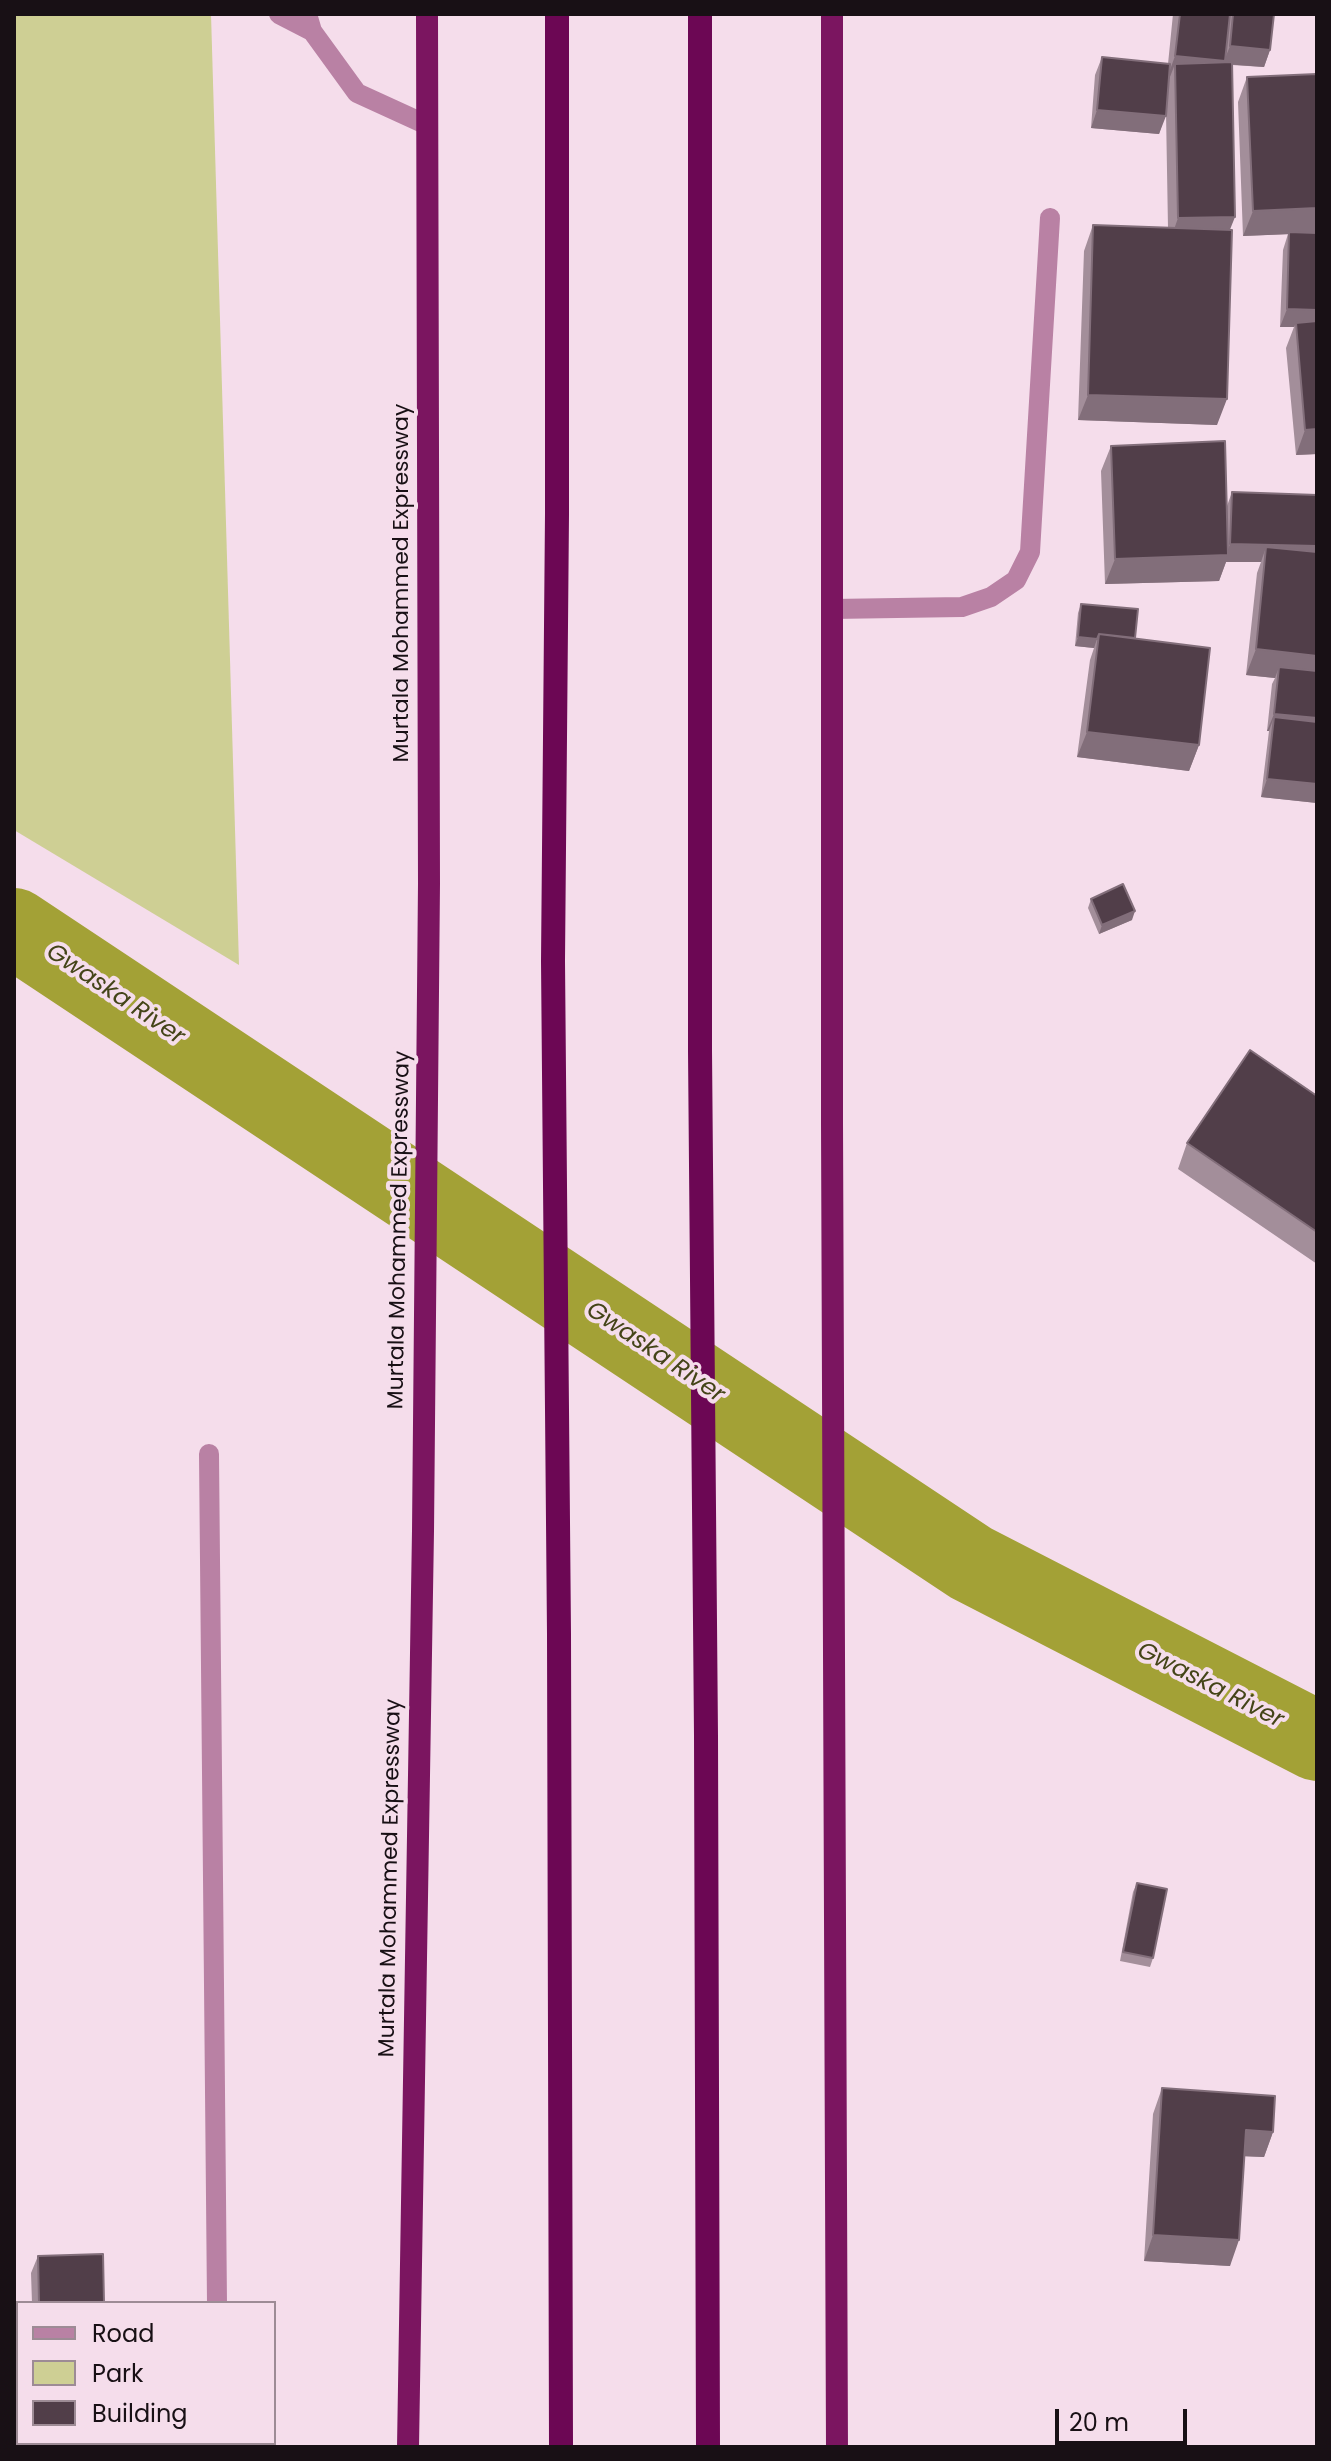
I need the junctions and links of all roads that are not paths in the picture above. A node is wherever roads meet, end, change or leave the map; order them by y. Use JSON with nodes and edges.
{"nodes":[{"id":1,"x":279,"y":14,"type":"edge"},
{"id":2,"x":427,"y":14,"type":"edge"},
{"id":3,"x":557,"y":14,"type":"edge"},
{"id":4,"x":700,"y":14,"type":"edge"},
{"id":5,"x":832,"y":14,"type":"edge"},
{"id":6,"x":310,"y":23,"type":"edge"},
{"id":7,"x":427,"y":125,"type":"junction"},
{"id":8,"x":1050,"y":218,"type":"dead end"},
{"id":9,"x":832,"y":609,"type":"junction"},
{"id":10,"x":209,"y":1454,"type":"dead end"},
{"id":11,"x":217,"y":2301,"type":"edge"},
{"id":12,"x":408,"y":2447,"type":"edge"},
{"id":13,"x":561,"y":2447,"type":"edge"},
{"id":14,"x":708,"y":2447,"type":"edge"},
{"id":15,"x":837,"y":2447,"type":"edge"}],
"edges":[{"from":1,"to":6,"type":"street"},
{"from":2,"to":7,"type":"highway","name":"Murtala Mohammed Expressway"},
{"from":3,"to":13,"type":"highway"},
{"from":4,"to":14,"type":"highway"},
{"from":5,"to":9,"type":"highway"},
{"from":6,"to":7,"type":"street"},
{"from":7,"to":12,"type":"highway","name":"Murtala Mohammed Expressway"},
{"from":8,"to":9,"type":"street"},
{"from":9,"to":15,"type":"highway"},
{"from":10,"to":11,"type":"street"}]}
